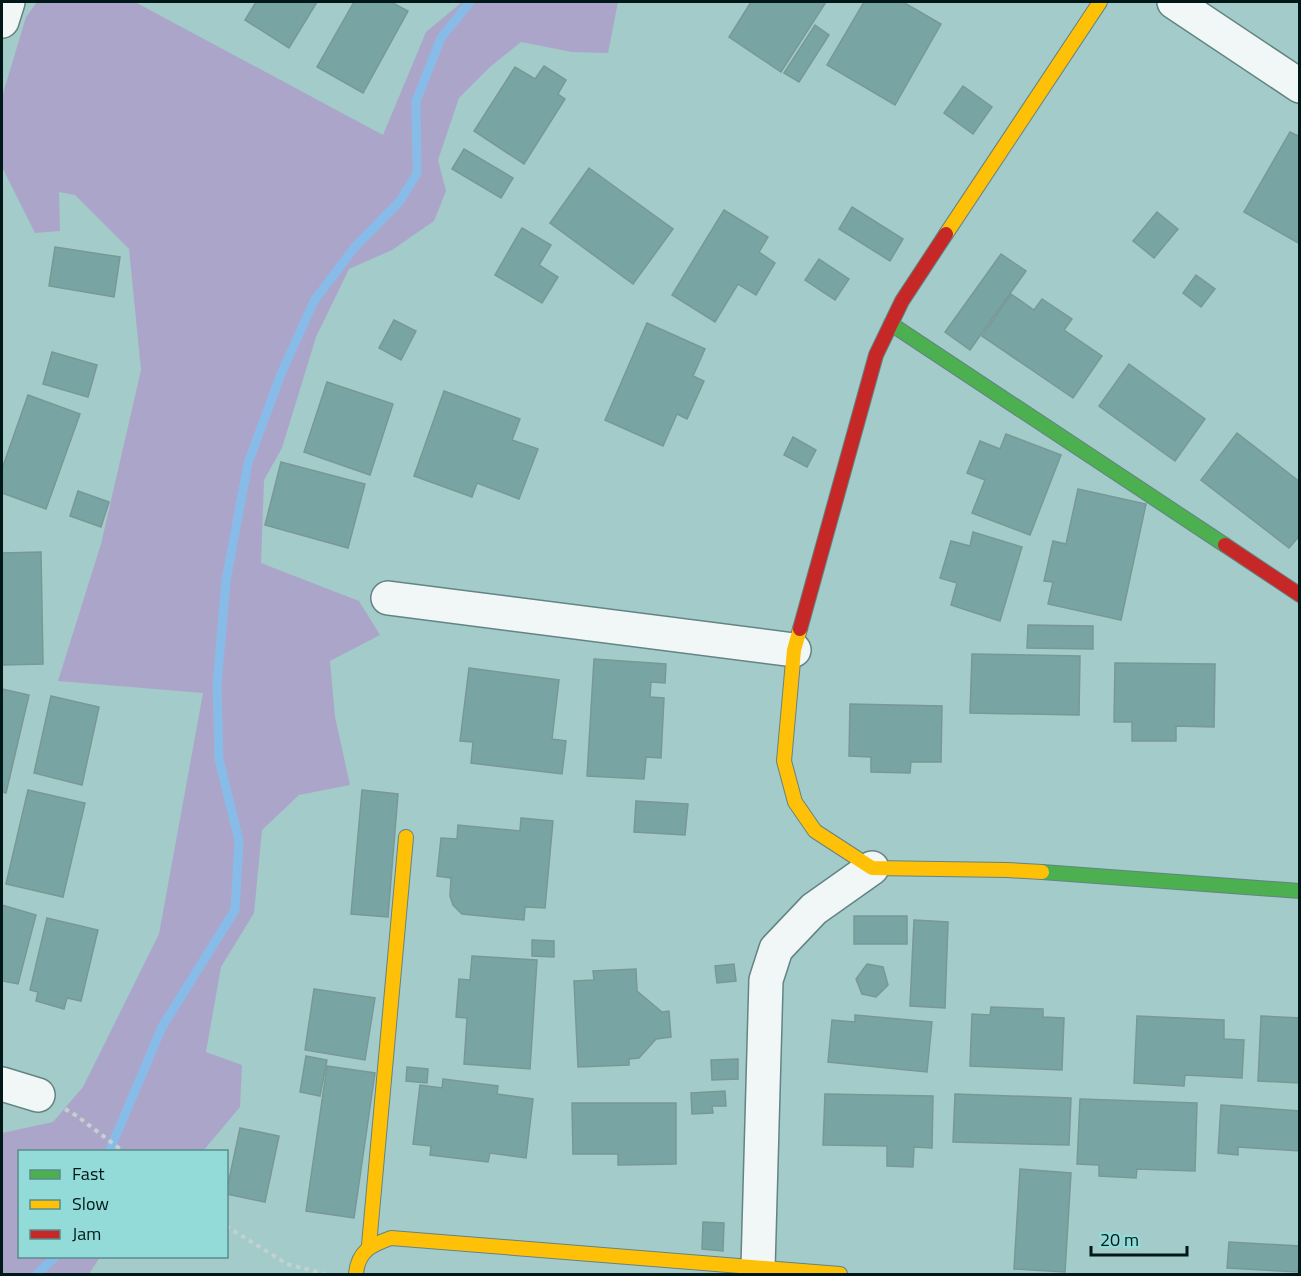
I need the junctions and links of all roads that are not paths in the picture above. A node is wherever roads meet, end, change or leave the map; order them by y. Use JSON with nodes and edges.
{"nodes":[{"id":1,"x":8,"y":2,"type":"edge"},
{"id":2,"x":1100,"y":2,"type":"edge"},
{"id":3,"x":1174,"y":2,"type":"edge"},
{"id":4,"x":2,"y":21,"type":"edge"},
{"id":5,"x":1299,"y":86,"type":"edge"},
{"id":6,"x":891,"y":324,"type":"junction"},
{"id":7,"x":1299,"y":595,"type":"edge"},
{"id":8,"x":388,"y":598,"type":"dead end"},
{"id":9,"x":794,"y":650,"type":"junction"},
{"id":10,"x":406,"y":837,"type":"dead end"},
{"id":11,"x":872,"y":868,"type":"junction"},
{"id":12,"x":1299,"y":891,"type":"edge"},
{"id":13,"x":2,"y":1084,"type":"edge"},
{"id":14,"x":38,"y":1095,"type":"dead end"},
{"id":15,"x":369,"y":1245,"type":"junction"},
{"id":16,"x":758,"y":1268,"type":"junction"},
{"id":17,"x":356,"y":1275,"type":"edge"},
{"id":18,"x":840,"y":1275,"type":"edge"}],
"edges":[{"from":1,"to":4,"type":"street"},
{"from":2,"to":6,"type":"street"},
{"from":3,"to":5,"type":"street"},
{"from":6,"to":7,"type":"street"},
{"from":6,"to":9,"type":"street"},
{"from":8,"to":9,"type":"street"},
{"from":9,"to":11,"type":"street"},
{"from":10,"to":15,"type":"street"},
{"from":11,"to":12,"type":"street"},
{"from":11,"to":16,"type":"street"},
{"from":13,"to":14,"type":"street"},
{"from":15,"to":16,"type":"street"},
{"from":15,"to":17,"type":"street"},
{"from":16,"to":18,"type":"street"}]}
